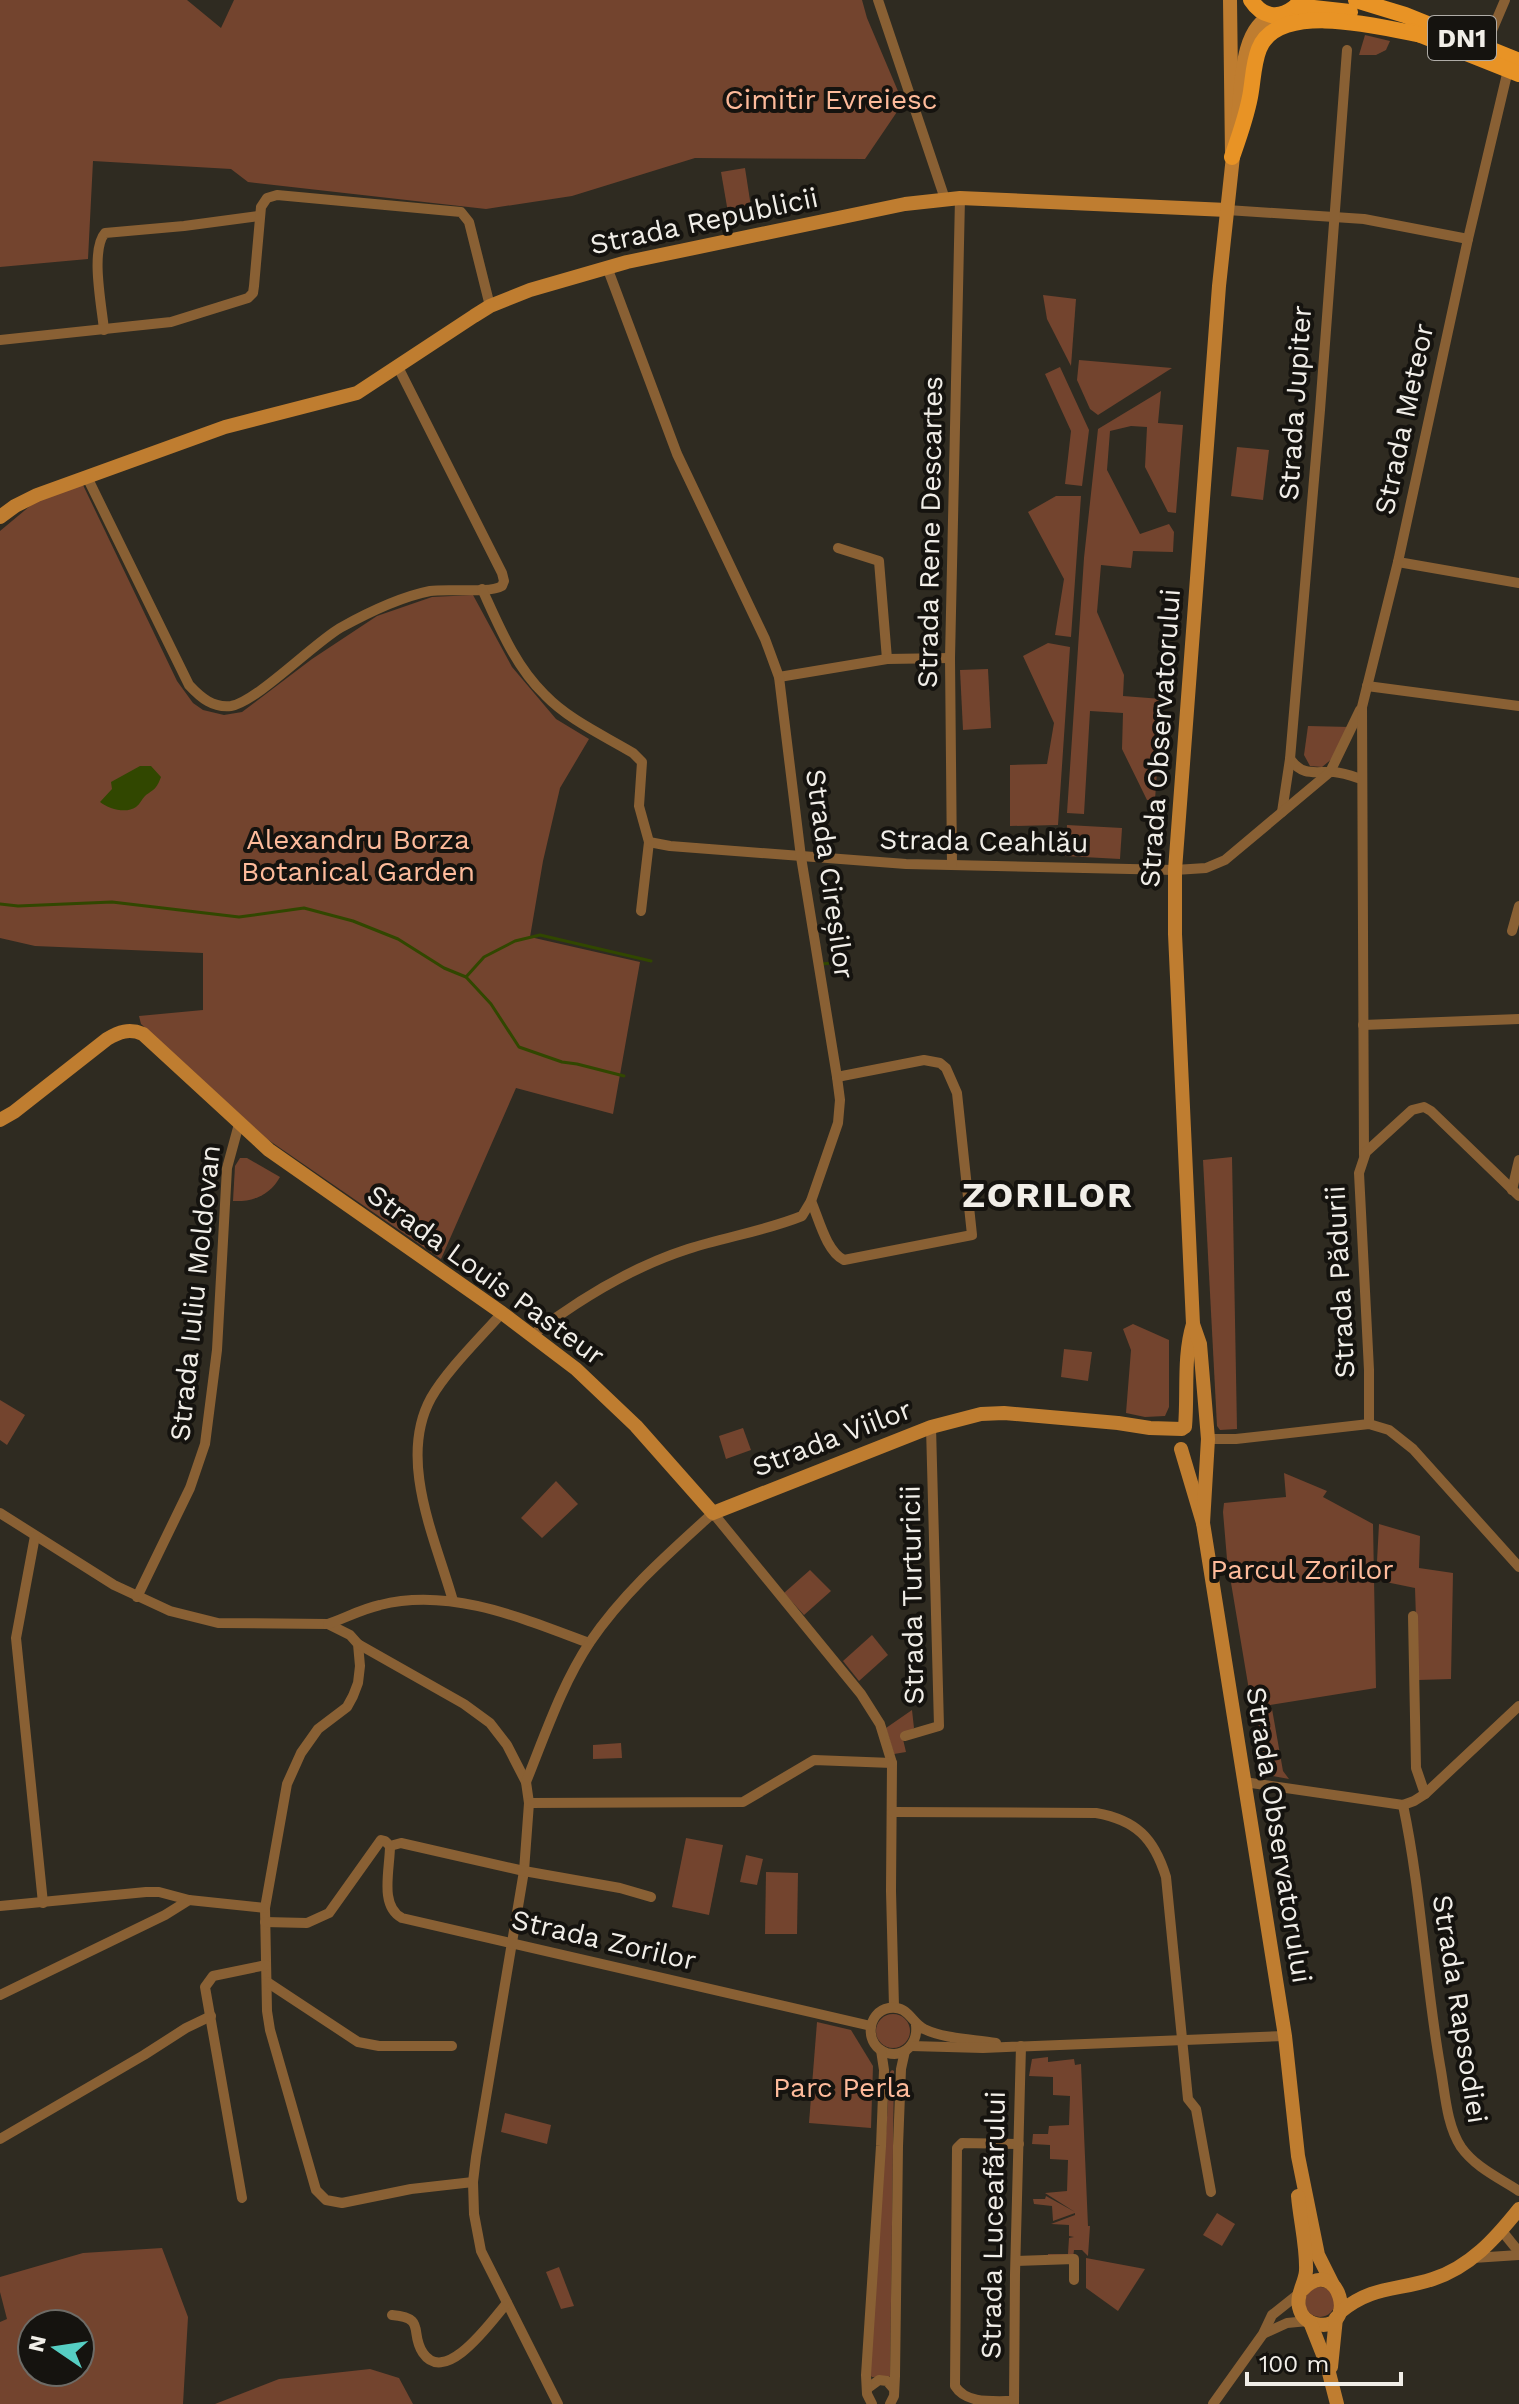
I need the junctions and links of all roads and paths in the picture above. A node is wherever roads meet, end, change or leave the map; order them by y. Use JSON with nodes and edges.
{"nodes":[{"id":1,"x":878,"y":0,"type":"edge"},
{"id":2,"x":1230,"y":0,"type":"edge"},
{"id":3,"x":1245,"y":0,"type":"edge"},
{"id":4,"x":1251,"y":0,"type":"edge"},
{"id":5,"x":1356,"y":0,"type":"edge"},
{"id":6,"x":1377,"y":0,"type":"edge"},
{"id":7,"x":1505,"y":0,"type":"edge"},
{"id":8,"x":1298,"y":3,"type":"edge"},
{"id":9,"x":1405,"y":15,"type":"junction"},
{"id":10,"x":1273,"y":16,"type":"junction"},
{"id":11,"x":1230,"y":24,"type":"junction"},
{"id":12,"x":1421,"y":35,"type":"junction"},
{"id":13,"x":1485,"y":47,"type":"junction"},
{"id":14,"x":1347,"y":50,"type":"dead end"},
{"id":15,"x":1515,"y":68,"type":"edge"},
{"id":16,"x":1232,"y":157,"type":"junction"},
{"id":17,"x":952,"y":199,"type":"junction"},
{"id":18,"x":1227,"y":210,"type":"junction"},
{"id":19,"x":259,"y":216,"type":"junction"},
{"id":20,"x":1333,"y":217,"type":"junction"},
{"id":21,"x":1468,"y":239,"type":"junction"},
{"id":22,"x":607,"y":267,"type":"junction"},
{"id":23,"x":490,"y":306,"type":"junction"},
{"id":24,"x":104,"y":330,"type":"junction"},
{"id":25,"x":0,"y":340,"type":"edge"},
{"id":26,"x":398,"y":367,"type":"junction"},
{"id":27,"x":87,"y":477,"type":"junction"},
{"id":28,"x":0,"y":517,"type":"edge"},
{"id":29,"x":838,"y":548,"type":"dead end"},
{"id":30,"x":1398,"y":562,"type":"junction"},
{"id":31,"x":1519,"y":583,"type":"edge"},
{"id":32,"x":482,"y":589,"type":"junction"},
{"id":33,"x":950,"y":658,"type":"junction"},
{"id":34,"x":887,"y":659,"type":"junction"},
{"id":35,"x":779,"y":677,"type":"junction"},
{"id":36,"x":1367,"y":686,"type":"junction"},
{"id":37,"x":1519,"y":706,"type":"edge"},
{"id":38,"x":1362,"y":707,"type":"junction"},
{"id":39,"x":1290,"y":759,"type":"junction"},
{"id":40,"x":1330,"y":772,"type":"junction"},
{"id":41,"x":1361,"y":779,"type":"junction"},
{"id":42,"x":1282,"y":812,"type":"junction"},
{"id":43,"x":649,"y":842,"type":"junction"},
{"id":44,"x":801,"y":857,"type":"junction"},
{"id":45,"x":952,"y":865,"type":"junction"},
{"id":46,"x":1175,"y":870,"type":"junction"},
{"id":47,"x":1519,"y":906,"type":"edge"},
{"id":48,"x":641,"y":911,"type":"dead end"},
{"id":49,"x":1512,"y":931,"type":"dead end"},
{"id":50,"x":1519,"y":1019,"type":"edge"},
{"id":51,"x":1363,"y":1025,"type":"junction"},
{"id":52,"x":837,"y":1077,"type":"junction"},
{"id":53,"x":0,"y":1120,"type":"edge"},
{"id":54,"x":239,"y":1124,"type":"junction"},
{"id":55,"x":1364,"y":1155,"type":"junction"},
{"id":56,"x":1519,"y":1160,"type":"edge"},
{"id":57,"x":1516,"y":1193,"type":"edge"},
{"id":58,"x":811,"y":1201,"type":"junction"},
{"id":59,"x":502,"y":1313,"type":"junction"},
{"id":60,"x":1193,"y":1324,"type":"junction"},
{"id":61,"x":531,"y":1336,"type":"junction"},
{"id":62,"x":1185,"y":1422,"type":"junction"},
{"id":63,"x":1369,"y":1424,"type":"junction"},
{"id":64,"x":931,"y":1427,"type":"junction"},
{"id":65,"x":1150,"y":1428,"type":"junction"},
{"id":66,"x":1208,"y":1439,"type":"junction"},
{"id":67,"x":1180,"y":1447,"type":"junction"},
{"id":68,"x":0,"y":1513,"type":"edge"},
{"id":69,"x":713,"y":1513,"type":"junction"},
{"id":70,"x":1203,"y":1523,"type":"junction"},
{"id":71,"x":35,"y":1536,"type":"junction"},
{"id":72,"x":1519,"y":1567,"type":"edge"},
{"id":73,"x":137,"y":1597,"type":"junction"},
{"id":74,"x":453,"y":1601,"type":"junction"},
{"id":75,"x":1413,"y":1616,"type":"dead end"},
{"id":76,"x":328,"y":1624,"type":"junction"},
{"id":77,"x":589,"y":1643,"type":"junction"},
{"id":78,"x":358,"y":1644,"type":"junction"},
{"id":79,"x":1519,"y":1706,"type":"edge"},
{"id":80,"x":905,"y":1736,"type":"dead end"},
{"id":81,"x":892,"y":1763,"type":"junction"},
{"id":82,"x":526,"y":1782,"type":"junction"},
{"id":83,"x":1244,"y":1782,"type":"junction"},
{"id":84,"x":1425,"y":1794,"type":"junction"},
{"id":85,"x":529,"y":1803,"type":"junction"},
{"id":86,"x":1403,"y":1805,"type":"junction"},
{"id":87,"x":892,"y":1812,"type":"junction"},
{"id":88,"x":390,"y":1846,"type":"junction"},
{"id":89,"x":524,"y":1871,"type":"junction"},
{"id":90,"x":651,"y":1897,"type":"dead end"},
{"id":91,"x":189,"y":1900,"type":"junction"},
{"id":92,"x":43,"y":1903,"type":"junction"},
{"id":93,"x":0,"y":1906,"type":"edge"},
{"id":94,"x":265,"y":1908,"type":"junction"},
{"id":95,"x":265,"y":1922,"type":"junction"},
{"id":96,"x":511,"y":1944,"type":"junction"},
{"id":97,"x":266,"y":1965,"type":"junction"},
{"id":98,"x":267,"y":1982,"type":"junction"},
{"id":99,"x":0,"y":1995,"type":"edge"},
{"id":100,"x":894,"y":2007,"type":"junction"},
{"id":101,"x":211,"y":2016,"type":"junction"},
{"id":102,"x":916,"y":2025,"type":"junction"},
{"id":103,"x":871,"y":2026,"type":"junction"},
{"id":104,"x":1285,"y":2036,"type":"junction"},
{"id":105,"x":1183,"y":2040,"type":"junction"},
{"id":106,"x":452,"y":2046,"type":"dead end"},
{"id":107,"x":1020,"y":2046,"type":"junction"},
{"id":108,"x":908,"y":2048,"type":"junction"},
{"id":109,"x":881,"y":2050,"type":"junction"},
{"id":110,"x":0,"y":2139,"type":"edge"},
{"id":111,"x":1019,"y":2144,"type":"junction"},
{"id":112,"x":1298,"y":2156,"type":"junction"},
{"id":113,"x":473,"y":2182,"type":"junction"},
{"id":114,"x":1519,"y":2191,"type":"edge"},
{"id":115,"x":1211,"y":2192,"type":"dead end"},
{"id":116,"x":242,"y":2198,"type":"dead end"},
{"id":117,"x":1519,"y":2209,"type":"edge"},
{"id":118,"x":1502,"y":2231,"type":"junction"},
{"id":119,"x":1519,"y":2253,"type":"edge"},
{"id":120,"x":1473,"y":2258,"type":"junction"},
{"id":121,"x":1016,"y":2261,"type":"junction"},
{"id":122,"x":1074,"y":2280,"type":"dead end"},
{"id":123,"x":1334,"y":2286,"type":"junction"},
{"id":124,"x":1378,"y":2290,"type":"junction"},
{"id":125,"x":1302,"y":2291,"type":"junction"},
{"id":126,"x":507,"y":2303,"type":"junction"},
{"id":127,"x":392,"y":2315,"type":"dead end"},
{"id":128,"x":1338,"y":2315,"type":"junction"},
{"id":129,"x":1309,"y":2322,"type":"junction"},
{"id":130,"x":1263,"y":2334,"type":"junction"},
{"id":131,"x":1332,"y":2380,"type":"junction"},
{"id":132,"x":868,"y":2388,"type":"junction"},
{"id":133,"x":893,"y":2388,"type":"junction"},
{"id":134,"x":1014,"y":2403,"type":"edge"},
{"id":135,"x":558,"y":2404,"type":"edge"},
{"id":136,"x":872,"y":2404,"type":"edge"},
{"id":137,"x":890,"y":2404,"type":"edge"},
{"id":138,"x":1213,"y":2404,"type":"edge"},
{"id":139,"x":1337,"y":2404,"type":"edge"}],
"edges":[{"from":1,"to":17,"type":"street","name":"Strada Rene Descartes"},
{"from":2,"to":11,"type":"main road","name":"Strada Observatorului"},
{"from":3,"to":11,"type":"main road"},
{"from":4,"to":10,"type":"main road"},
{"from":5,"to":9,"type":"main road","number":"DN1"},
{"from":6,"to":9,"type":"main road","number":"DN1"},
{"from":7,"to":13,"type":"street"},
{"from":8,"to":10,"type":"main road","number":"DN1"},
{"from":8,"to":12,"type":"main road","number":"DN1"},
{"from":9,"to":13,"type":"main road","number":"DN1"},
{"from":10,"to":16,"type":"main road","name":"Strada Observatorului"},
{"from":11,"to":16,"type":"main road","name":"Strada Observatorului"},
{"from":12,"to":15,"type":"main road","number":"DN1"},
{"from":12,"to":16,"type":"main road"},
{"from":13,"to":15,"type":"main road","number":"DN1"},
{"from":14,"to":20,"type":"street","name":"Strada Jupiter"},
{"from":15,"to":21,"type":"street","name":"Strada Meteor"},
{"from":16,"to":18,"type":"main road","name":"Strada Observatorului"},
{"from":17,"to":18,"type":"main road","name":"Strada Republicii"},
{"from":17,"to":22,"type":"main road","name":"Strada Republicii"},
{"from":17,"to":33,"type":"street","name":"Strada Rene Descartes"},
{"from":18,"to":20,"type":"street","name":"Strada Republicii"},
{"from":18,"to":46,"type":"main road","name":"Strada Observatorului"},
{"from":19,"to":23,"type":"street"},
{"from":19,"to":24,"type":"street"},
{"from":19,"to":24,"type":"street"},
{"from":20,"to":21,"type":"street","name":"Strada Republicii"},
{"from":20,"to":39,"type":"street","name":"Strada Jupiter"},
{"from":21,"to":30,"type":"street","name":"Strada Meteor"},
{"from":22,"to":23,"type":"main road","name":"Strada Republicii"},
{"from":22,"to":35,"type":"street","name":"Strada Cireșilor"},
{"from":23,"to":26,"type":"main road","name":"Strada Republicii"},
{"from":24,"to":25,"type":"street"},
{"from":26,"to":27,"type":"main road","name":"Strada Republicii"},
{"from":26,"to":32,"type":"street"},
{"from":27,"to":28,"type":"main road","name":"Strada Republicii"},
{"from":27,"to":32,"type":"street"},
{"from":29,"to":34,"type":"street"},
{"from":30,"to":31,"type":"street"},
{"from":30,"to":36,"type":"street","name":"Strada Meteor"},
{"from":32,"to":43,"type":"street"},
{"from":33,"to":34,"type":"street"},
{"from":33,"to":45,"type":"street","name":"Strada Rene Descartes"},
{"from":34,"to":35,"type":"street"},
{"from":35,"to":44,"type":"street","name":"Strada Cireșilor"},
{"from":36,"to":37,"type":"street"},
{"from":36,"to":38,"type":"street","name":"Strada Meteor"},
{"from":38,"to":40,"type":"street"},
{"from":38,"to":41,"type":"street","name":"Strada Meteor"},
{"from":39,"to":40,"type":"street"},
{"from":39,"to":42,"type":"street","name":"Strada Jupiter"},
{"from":40,"to":41,"type":"street"},
{"from":40,"to":42,"type":"street"},
{"from":41,"to":51,"type":"street","name":"Strada Meteor"},
{"from":42,"to":46,"type":"street"},
{"from":43,"to":44,"type":"street","name":"Strada Ceahlău"},
{"from":43,"to":48,"type":"street"},
{"from":44,"to":45,"type":"street","name":"Strada Ceahlău"},
{"from":44,"to":52,"type":"street","name":"Strada Cireșilor"},
{"from":45,"to":46,"type":"street","name":"Strada Ceahlău"},
{"from":46,"to":60,"type":"main road","name":"Strada Observatorului"},
{"from":47,"to":49,"type":"street"},
{"from":50,"to":51,"type":"street"},
{"from":51,"to":55,"type":"street","name":"Strada Meteor"},
{"from":52,"to":58,"type":"street","name":"Strada Cireșilor"},
{"from":52,"to":58,"type":"street"},
{"from":53,"to":54,"type":"main road","name":"Strada Louis Pasteur"},
{"from":54,"to":59,"type":"main road","name":"Strada Louis Pasteur"},
{"from":54,"to":73,"type":"street","name":"Strada Iuliu Moldovan"},
{"from":55,"to":57,"type":"street","name":"Strada Pădurii"},
{"from":55,"to":63,"type":"street","name":"Strada Pădurii"},
{"from":56,"to":57,"type":"street"},
{"from":58,"to":61,"type":"street"},
{"from":59,"to":61,"type":"main road","name":"Strada Louis Pasteur"},
{"from":59,"to":74,"type":"street"},
{"from":60,"to":62,"type":"main road","name":"Strada Observatorului"},
{"from":60,"to":66,"type":"main road","name":"Strada Observatorului"},
{"from":61,"to":69,"type":"main road","name":"Strada Louis Pasteur"},
{"from":62,"to":65,"type":"main road","name":"Strada Viilor"},
{"from":62,"to":66,"type":"main road"},
{"from":62,"to":67,"type":"main road"},
{"from":63,"to":66,"type":"street"},
{"from":63,"to":72,"type":"street"},
{"from":64,"to":65,"type":"main road","name":"Strada Viilor"},
{"from":64,"to":69,"type":"main road","name":"Strada Viilor"},
{"from":64,"to":80,"type":"street","name":"Strada Turturicii"},
{"from":65,"to":67,"type":"main road","name":"Strada Viilor"},
{"from":66,"to":67,"type":"main road"},
{"from":66,"to":70,"type":"main road","name":"Strada Observatorului"},
{"from":67,"to":70,"type":"main road","name":"Strada Observatorului"},
{"from":68,"to":71,"type":"street"},
{"from":69,"to":77,"type":"street","name":"Strada Viilor"},
{"from":69,"to":81,"type":"street","name":"Strada Louis Pasteur"},
{"from":70,"to":83,"type":"main road","name":"Strada Observatorului"},
{"from":71,"to":73,"type":"street"},
{"from":71,"to":92,"type":"street"},
{"from":73,"to":76,"type":"street"},
{"from":74,"to":76,"type":"street"},
{"from":74,"to":77,"type":"street"},
{"from":75,"to":84,"type":"street"},
{"from":76,"to":78,"type":"street"},
{"from":77,"to":82,"type":"street","name":"Strada Viilor"},
{"from":78,"to":82,"type":"street"},
{"from":78,"to":94,"type":"street"},
{"from":79,"to":84,"type":"street"},
{"from":81,"to":85,"type":"street"},
{"from":81,"to":87,"type":"street","name":"Strada Louis Pasteur"},
{"from":82,"to":85,"type":"street"},
{"from":83,"to":86,"type":"street"},
{"from":83,"to":104,"type":"main road","name":"Strada Observatorului"},
{"from":84,"to":86,"type":"street"},
{"from":85,"to":89,"type":"street"},
{"from":86,"to":114,"type":"street","name":"Strada Rapsodiei"},
{"from":87,"to":100,"type":"street","name":"Strada Louis Pasteur"},
{"from":87,"to":105,"type":"street"},
{"from":88,"to":89,"type":"street"},
{"from":88,"to":95,"type":"street"},
{"from":88,"to":96,"type":"street","name":"Strada Zorilor"},
{"from":89,"to":90,"type":"street"},
{"from":89,"to":96,"type":"street"},
{"from":91,"to":92,"type":"street"},
{"from":91,"to":94,"type":"street"},
{"from":91,"to":99,"type":"street"},
{"from":92,"to":93,"type":"street"},
{"from":94,"to":95,"type":"street"},
{"from":95,"to":97,"type":"street"},
{"from":96,"to":103,"type":"street","name":"Strada Zorilor"},
{"from":96,"to":113,"type":"street"},
{"from":97,"to":98,"type":"street"},
{"from":97,"to":101,"type":"street"},
{"from":98,"to":106,"type":"street"},
{"from":98,"to":113,"type":"street"},
{"from":100,"to":102,"type":"street"},
{"from":100,"to":103,"type":"street"},
{"from":101,"to":110,"type":"street"},
{"from":101,"to":116,"type":"street"},
{"from":102,"to":107,"type":"street"},
{"from":102,"to":108,"type":"street"},
{"from":103,"to":109,"type":"street"},
{"from":104,"to":105,"type":"street"},
{"from":104,"to":112,"type":"main road","name":"Strada Observatorului"},
{"from":105,"to":107,"type":"street"},
{"from":105,"to":115,"type":"street"},
{"from":107,"to":108,"type":"street"},
{"from":107,"to":111,"type":"street","name":"Strada Luceafărului"},
{"from":108,"to":109,"type":"street"},
{"from":108,"to":133,"type":"street"},
{"from":109,"to":132,"type":"street"},
{"from":111,"to":121,"type":"street","name":"Strada Luceafărului"},
{"from":111,"to":134,"type":"street"},
{"from":112,"to":123,"type":"main road","name":"Strada Observatorului"},
{"from":112,"to":125,"type":"main road","name":"Strada Observatorului"},
{"from":113,"to":126,"type":"street"},
{"from":117,"to":118,"type":"main road"},
{"from":118,"to":119,"type":"street"},
{"from":118,"to":120,"type":"main road"},
{"from":119,"to":120,"type":"street"},
{"from":120,"to":124,"type":"main road"},
{"from":121,"to":122,"type":"street"},
{"from":121,"to":134,"type":"street","name":"Strada Luceafărului"},
{"from":123,"to":124,"type":"main road"},
{"from":123,"to":125,"type":"main road"},
{"from":123,"to":128,"type":"main road"},
{"from":124,"to":128,"type":"main road"},
{"from":125,"to":129,"type":"main road"},
{"from":125,"to":130,"type":"street"},
{"from":126,"to":127,"type":"street"},
{"from":126,"to":135,"type":"street"},
{"from":128,"to":129,"type":"main road"},
{"from":128,"to":131,"type":"main road"},
{"from":129,"to":130,"type":"street"},
{"from":129,"to":131,"type":"main road"},
{"from":130,"to":138,"type":"street"},
{"from":131,"to":139,"type":"main road"},
{"from":132,"to":133,"type":"street"},
{"from":132,"to":136,"type":"street"},
{"from":133,"to":137,"type":"street"}]}
